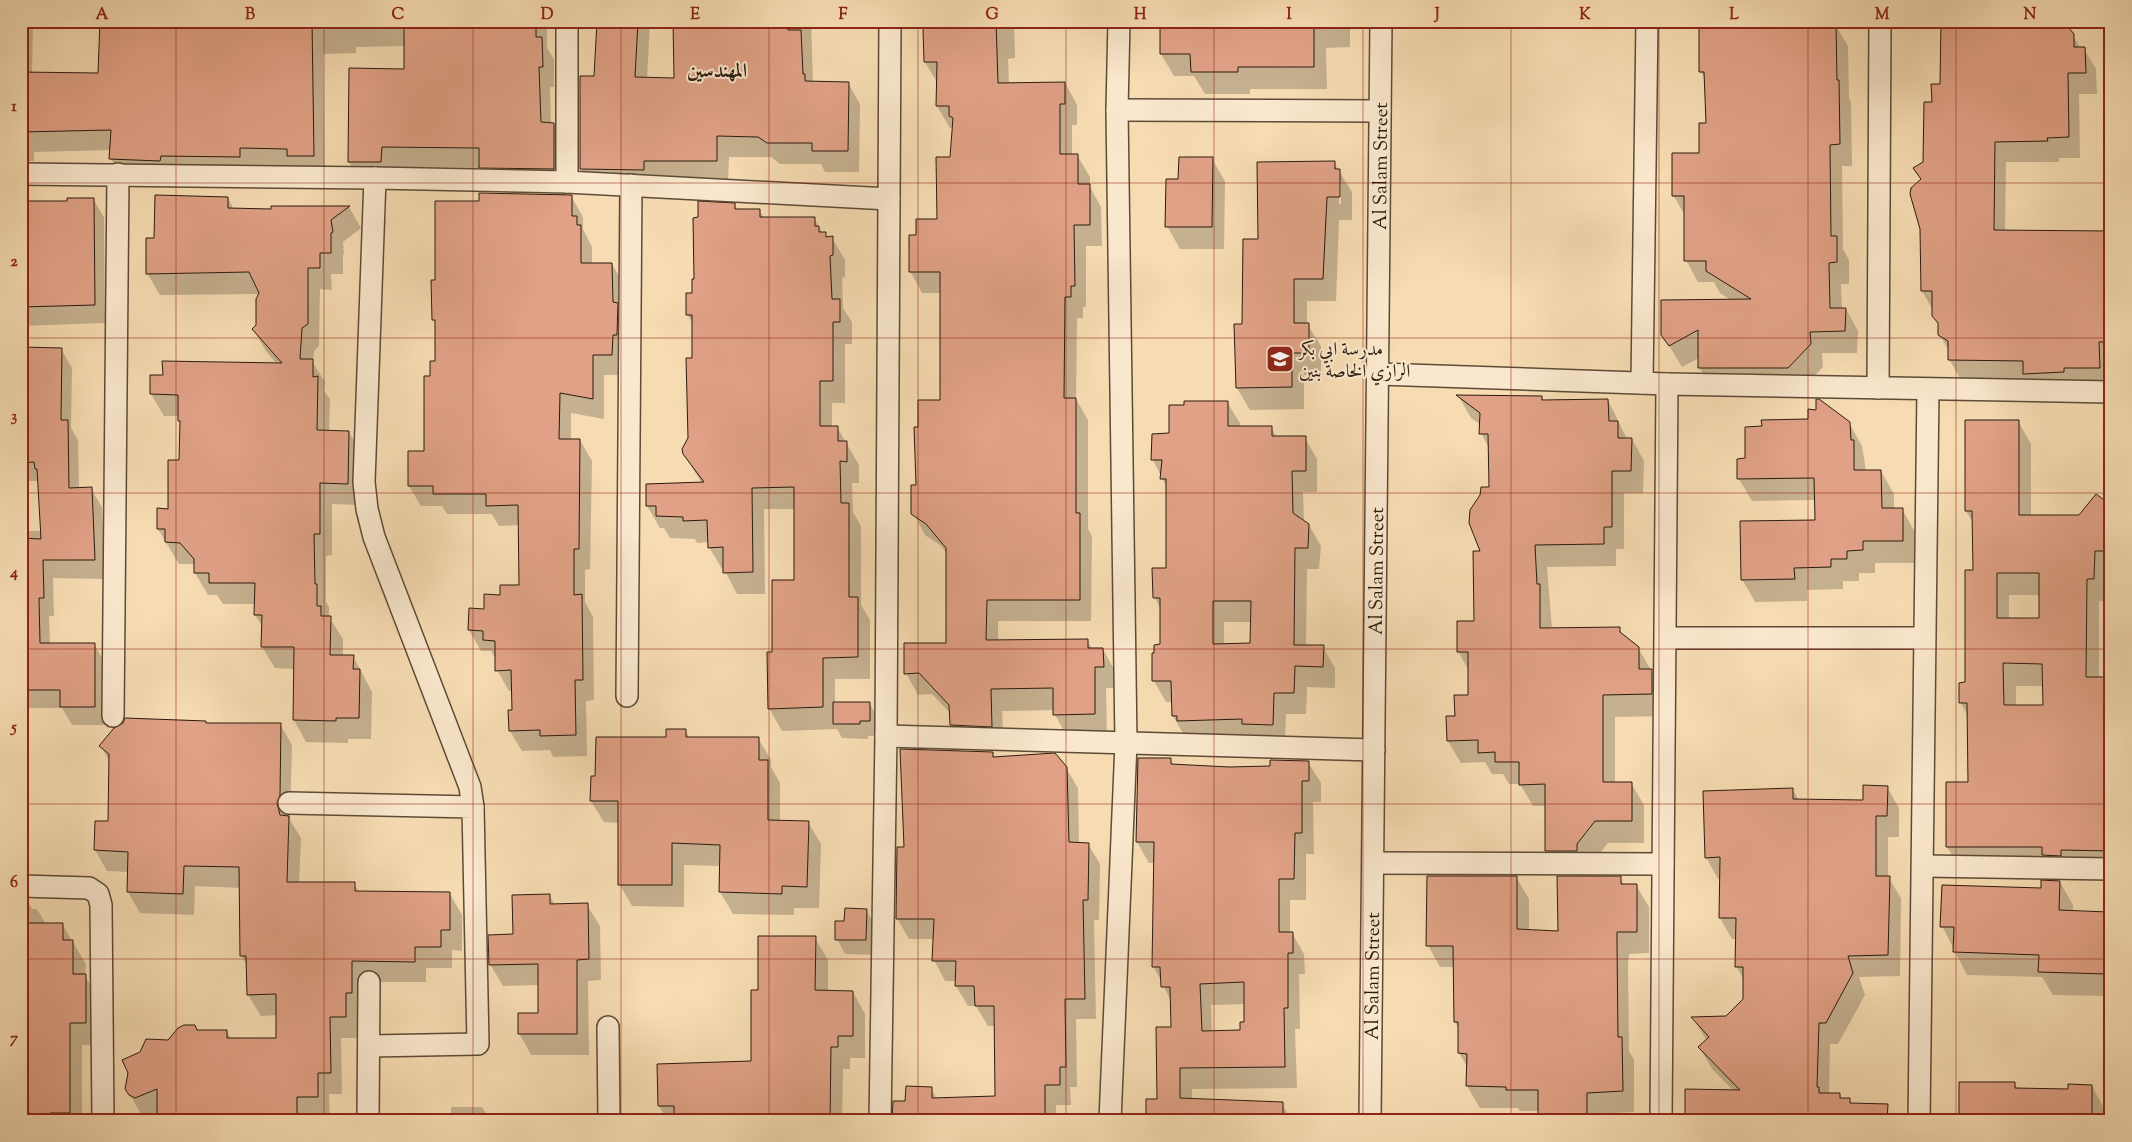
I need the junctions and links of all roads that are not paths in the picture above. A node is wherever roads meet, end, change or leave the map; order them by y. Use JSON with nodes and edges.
{"nodes":[{"id":1,"x":567,"y":21,"type":"edge"},
{"id":2,"x":890,"y":21,"type":"edge"},
{"id":3,"x":1119,"y":21,"type":"edge"},
{"id":4,"x":1381,"y":21,"type":"edge"},
{"id":5,"x":1647,"y":21,"type":"edge"},
{"id":6,"x":1880,"y":21,"type":"edge"},
{"id":7,"x":1117,"y":110,"type":"junction"},
{"id":8,"x":1380,"y":111,"type":"junction"},
{"id":9,"x":21,"y":174,"type":"edge"},
{"id":10,"x":118,"y":174,"type":"junction"},
{"id":11,"x":376,"y":178,"type":"junction"},
{"id":12,"x":567,"y":182,"type":"junction"},
{"id":13,"x":630,"y":185,"type":"junction"},
{"id":14,"x":889,"y":199,"type":"junction"},
{"id":15,"x":1379,"y":374,"type":"junction"},
{"id":16,"x":1642,"y":383,"type":"junction"},
{"id":17,"x":1667,"y":384,"type":"junction"},
{"id":18,"x":1878,"y":388,"type":"junction"},
{"id":19,"x":1928,"y":389,"type":"junction"},
{"id":20,"x":2111,"y":392,"type":"edge"},
{"id":21,"x":1666,"y":638,"type":"junction"},
{"id":22,"x":1924,"y":638,"type":"junction"},
{"id":23,"x":627,"y":696,"type":"dead end"},
{"id":24,"x":114,"y":716,"type":"dead end"},
{"id":25,"x":886,"y":736,"type":"junction"},
{"id":26,"x":1126,"y":743,"type":"junction"},
{"id":27,"x":1374,"y":750,"type":"junction"},
{"id":28,"x":289,"y":803,"type":"dead end"},
{"id":29,"x":473,"y":806,"type":"junction"},
{"id":30,"x":1373,"y":863,"type":"junction"},
{"id":31,"x":1663,"y":864,"type":"junction"},
{"id":32,"x":1924,"y":866,"type":"junction"},
{"id":33,"x":2111,"y":869,"type":"edge"},
{"id":34,"x":21,"y":886,"type":"edge"},
{"id":35,"x":369,"y":982,"type":"dead end"},
{"id":36,"x":608,"y":1027,"type":"dead end"},
{"id":37,"x":370,"y":1046,"type":"junction"},
{"id":38,"x":103,"y":1121,"type":"edge"},
{"id":39,"x":368,"y":1121,"type":"edge"},
{"id":40,"x":609,"y":1121,"type":"edge"},
{"id":41,"x":880,"y":1121,"type":"edge"},
{"id":42,"x":1110,"y":1121,"type":"edge"},
{"id":43,"x":1370,"y":1121,"type":"edge"},
{"id":44,"x":1661,"y":1121,"type":"edge"},
{"id":45,"x":1919,"y":1121,"type":"edge"}],
"edges":[{"from":1,"to":12,"type":"street"},
{"from":2,"to":14,"type":"street"},
{"from":3,"to":7,"type":"street"},
{"from":4,"to":8,"type":"street","name":"Al Salam Street"},
{"from":5,"to":16,"type":"street"},
{"from":6,"to":18,"type":"street"},
{"from":7,"to":8,"type":"street"},
{"from":7,"to":26,"type":"street"},
{"from":8,"to":15,"type":"street","name":"Al Salam Street"},
{"from":9,"to":10,"type":"street"},
{"from":10,"to":11,"type":"street"},
{"from":10,"to":24,"type":"street"},
{"from":11,"to":12,"type":"street"},
{"from":11,"to":29,"type":"street"},
{"from":12,"to":13,"type":"street"},
{"from":13,"to":14,"type":"street"},
{"from":13,"to":23,"type":"street"},
{"from":14,"to":25,"type":"street"},
{"from":15,"to":16,"type":"street"},
{"from":15,"to":27,"type":"street","name":"Al Salam Street"},
{"from":16,"to":17,"type":"street"},
{"from":17,"to":18,"type":"street"},
{"from":17,"to":21,"type":"street"},
{"from":18,"to":19,"type":"street"},
{"from":19,"to":20,"type":"street"},
{"from":19,"to":22,"type":"street"},
{"from":21,"to":22,"type":"street"},
{"from":21,"to":31,"type":"street"},
{"from":22,"to":32,"type":"street"},
{"from":25,"to":26,"type":"street"},
{"from":25,"to":41,"type":"street"},
{"from":26,"to":27,"type":"street"},
{"from":26,"to":42,"type":"street"},
{"from":27,"to":30,"type":"street","name":"Al Salam Street"},
{"from":28,"to":29,"type":"street"},
{"from":29,"to":37,"type":"street"},
{"from":30,"to":31,"type":"street"},
{"from":30,"to":43,"type":"street","name":"Al Salam Street"},
{"from":31,"to":44,"type":"street"},
{"from":32,"to":33,"type":"street"},
{"from":32,"to":45,"type":"street"},
{"from":34,"to":38,"type":"street"},
{"from":35,"to":37,"type":"street"},
{"from":36,"to":40,"type":"street"},
{"from":37,"to":39,"type":"street"}]}
